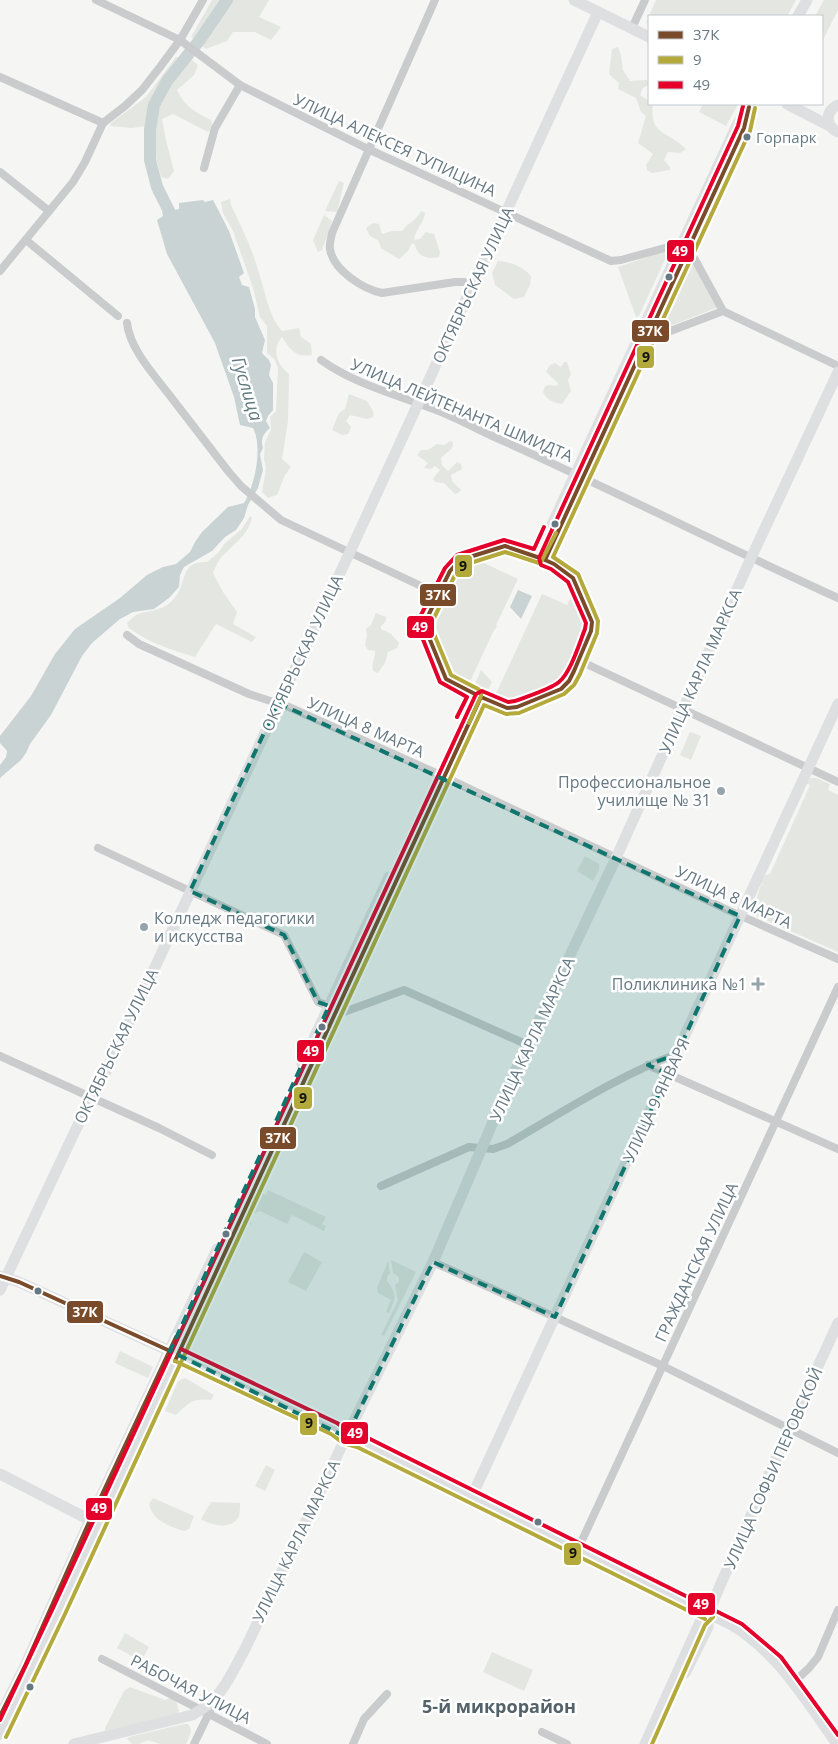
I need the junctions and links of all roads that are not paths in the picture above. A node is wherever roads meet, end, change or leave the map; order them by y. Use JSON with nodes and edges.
{"nodes":[{"id":1,"x":96,"y":0,"type":"edge"},
{"id":2,"x":203,"y":0,"type":"edge"},
{"id":3,"x":435,"y":0,"type":"edge"},
{"id":4,"x":574,"y":0,"type":"edge"},
{"id":5,"x":645,"y":0,"type":"edge"},
{"id":6,"x":807,"y":0,"type":"edge"},
{"id":7,"x":598,"y":12,"type":"junction"},
{"id":8,"x":799,"y":15,"type":"edge"},
{"id":9,"x":632,"y":28,"type":"junction"},
{"id":10,"x":648,"y":36,"type":"edge"},
{"id":11,"x":183,"y":43,"type":"junction"},
{"id":12,"x":0,"y":77,"type":"edge"},
{"id":13,"x":240,"y":85,"type":"junction"},
{"id":14,"x":750,"y":105,"type":"edge"},
{"id":15,"x":789,"y":105,"type":"edge"},
{"id":16,"x":836,"y":105,"type":"edge"},
{"id":17,"x":806,"y":113,"type":"junction"},
{"id":18,"x":104,"y":123,"type":"junction"},
{"id":19,"x":834,"y":129,"type":"edge"},
{"id":20,"x":368,"y":149,"type":"junction"},
{"id":21,"x":204,"y":168,"type":"dead end"},
{"id":22,"x":0,"y":172,"type":"edge"},
{"id":23,"x":48,"y":211,"type":"junction"},
{"id":24,"x":506,"y":212,"type":"junction"},
{"id":25,"x":26,"y":240,"type":"junction"},
{"id":26,"x":684,"y":249,"type":"junction"},
{"id":27,"x":0,"y":271,"type":"edge"},
{"id":28,"x":472,"y":286,"type":"junction"},
{"id":29,"x":723,"y":311,"type":"junction"},
{"id":30,"x":118,"y":316,"type":"dead end"},
{"id":31,"x":126,"y":323,"type":"dead end"},
{"id":32,"x":650,"y":331,"type":"junction"},
{"id":33,"x":321,"y":360,"type":"dead end"},
{"id":34,"x":838,"y":366,"type":"edge"},
{"id":35,"x":838,"y":372,"type":"edge"},
{"id":36,"x":418,"y":404,"type":"junction"},
{"id":37,"x":580,"y":476,"type":"junction"},
{"id":38,"x":349,"y":554,"type":"junction"},
{"id":39,"x":541,"y":558,"type":"junction"},
{"id":40,"x":751,"y":558,"type":"junction"},
{"id":41,"x":438,"y":594,"type":"junction"},
{"id":42,"x":838,"y":598,"type":"edge"},
{"id":43,"x":127,"y":635,"type":"dead end"},
{"id":44,"x":578,"y":660,"type":"junction"},
{"id":45,"x":478,"y":696,"type":"junction"},
{"id":46,"x":278,"y":703,"type":"junction"},
{"id":47,"x":838,"y":704,"type":"edge"},
{"id":48,"x":683,"y":709,"type":"junction"},
{"id":49,"x":808,"y":768,"type":"junction"},
{"id":50,"x":441,"y":776,"type":"junction"},
{"id":51,"x":838,"y":782,"type":"edge"},
{"id":52,"x":98,"y":848,"type":"dead end"},
{"id":53,"x":616,"y":858,"type":"junction"},
{"id":54,"x":190,"y":891,"type":"junction"},
{"id":55,"x":740,"y":916,"type":"junction"},
{"id":56,"x":838,"y":960,"type":"edge"},
{"id":57,"x":838,"y":987,"type":"edge"},
{"id":58,"x":333,"y":1007,"type":"junction"},
{"id":59,"x":528,"y":1045,"type":"junction"},
{"id":60,"x":677,"y":1054,"type":"junction"},
{"id":61,"x":0,"y":1056,"type":"edge"},
{"id":62,"x":648,"y":1065,"type":"junction"},
{"id":63,"x":668,"y":1074,"type":"junction"},
{"id":64,"x":92,"y":1097,"type":"junction"},
{"id":65,"x":777,"y":1122,"type":"junction"},
{"id":66,"x":482,"y":1148,"type":"junction"},
{"id":67,"x":838,"y":1150,"type":"edge"},
{"id":68,"x":212,"y":1155,"type":"dead end"},
{"id":69,"x":381,"y":1186,"type":"dead end"},
{"id":70,"x":433,"y":1262,"type":"junction"},
{"id":71,"x":3,"y":1277,"type":"edge"},
{"id":72,"x":0,"y":1290,"type":"edge"},
{"id":73,"x":555,"y":1317,"type":"junction"},
{"id":74,"x":838,"y":1323,"type":"edge"},
{"id":75,"x":172,"y":1356,"type":"junction"},
{"id":76,"x":663,"y":1366,"type":"junction"},
{"id":77,"x":789,"y":1429,"type":"junction"},
{"id":78,"x":346,"y":1437,"type":"junction"},
{"id":79,"x":838,"y":1453,"type":"edge"},
{"id":80,"x":0,"y":1474,"type":"edge"},
{"id":81,"x":472,"y":1496,"type":"junction"},
{"id":82,"x":90,"y":1520,"type":"junction"},
{"id":83,"x":578,"y":1549,"type":"junction"},
{"id":84,"x":838,"y":1610,"type":"edge"},
{"id":85,"x":708,"y":1613,"type":"junction"},
{"id":86,"x":102,"y":1659,"type":"dead end"},
{"id":87,"x":793,"y":1683,"type":"junction"},
{"id":88,"x":387,"y":1694,"type":"dead end"},
{"id":89,"x":205,"y":1712,"type":"junction"},
{"id":90,"x":0,"y":1716,"type":"edge"},
{"id":91,"x":177,"y":1720,"type":"junction"},
{"id":92,"x":542,"y":1732,"type":"dead end"},
{"id":93,"x":199,"y":1733,"type":"junction"},
{"id":94,"x":0,"y":1734,"type":"edge"},
{"id":95,"x":74,"y":1744,"type":"edge"},
{"id":96,"x":194,"y":1744,"type":"edge"},
{"id":97,"x":268,"y":1744,"type":"edge"},
{"id":98,"x":352,"y":1744,"type":"edge"},
{"id":99,"x":567,"y":1744,"type":"edge"},
{"id":100,"x":645,"y":1744,"type":"edge"},
{"id":101,"x":653,"y":1744,"type":"edge"},
{"id":102,"x":837,"y":1744,"type":"edge"}],
"edges":[{"from":1,"to":11,"type":"street","name":"УЛИЦА АЛЕКСЕЯ ТУПИЦИНА"},
{"from":2,"to":11,"type":"street"},
{"from":3,"to":20,"type":"street"},
{"from":4,"to":7,"type":"street"},
{"from":5,"to":9,"type":"street"},
{"from":6,"to":8,"type":"street"},
{"from":7,"to":9,"type":"street"},
{"from":7,"to":24,"type":"street","name":"ОКТЯБРЬСКАЯ УЛИЦА"},
{"from":9,"to":10,"type":"street"},
{"from":11,"to":13,"type":"street","name":"УЛИЦА АЛЕКСЕЯ ТУПИЦИНА"},
{"from":11,"to":18,"type":"street"},
{"from":12,"to":18,"type":"street"},
{"from":13,"to":20,"type":"street","name":"УЛИЦА АЛЕКСЕЯ ТУПИЦИНА"},
{"from":13,"to":21,"type":"street"},
{"from":14,"to":26,"type":"street"},
{"from":15,"to":17,"type":"street"},
{"from":16,"to":17,"type":"street"},
{"from":16,"to":19,"type":"street"},
{"from":17,"to":19,"type":"street"},
{"from":18,"to":23,"type":"street"},
{"from":20,"to":24,"type":"street","name":"УЛИЦА АЛЕКСЕЯ ТУПИЦИНА"},
{"from":20,"to":28,"type":"street"},
{"from":22,"to":23,"type":"street"},
{"from":23,"to":25,"type":"street"},
{"from":24,"to":26,"type":"street","name":"УЛИЦА АЛЕКСЕЯ ТУПИЦИНА"},
{"from":24,"to":28,"type":"street","name":"ОКТЯБРЬСКАЯ УЛИЦА"},
{"from":25,"to":27,"type":"street"},
{"from":25,"to":30,"type":"street"},
{"from":26,"to":29,"type":"street"},
{"from":26,"to":32,"type":"street"},
{"from":26,"to":37,"type":"street"},
{"from":28,"to":36,"type":"street","name":"ОКТЯБРЬСКАЯ УЛИЦА"},
{"from":29,"to":32,"type":"street"},
{"from":29,"to":34,"type":"street"},
{"from":31,"to":38,"type":"street"},
{"from":32,"to":37,"type":"street"},
{"from":33,"to":36,"type":"street","name":"УЛИЦА ЛЕЙТЕНАНТА ШМИДТА"},
{"from":35,"to":40,"type":"street","name":"УЛИЦА КАРЛА МАРКСА"},
{"from":36,"to":37,"type":"street","name":"УЛИЦА ЛЕЙТЕНАНТА ШМИДТА"},
{"from":36,"to":38,"type":"street","name":"ОКТЯБРЬСКАЯ УЛИЦА"},
{"from":37,"to":39,"type":"street"},
{"from":37,"to":40,"type":"street","name":"УЛИЦА ЛЕЙТЕНАНТА ШМИДТА"},
{"from":38,"to":41,"type":"street"},
{"from":38,"to":46,"type":"street","name":"ОКТЯБРЬСКАЯ УЛИЦА"},
{"from":39,"to":41,"type":"street"},
{"from":39,"to":44,"type":"street"},
{"from":40,"to":42,"type":"street","name":"УЛИЦА ЛЕЙТЕНАНТА ШМИДТА"},
{"from":40,"to":48,"type":"street","name":"УЛИЦА КАРЛА МАРКСА"},
{"from":41,"to":45,"type":"street"},
{"from":43,"to":46,"type":"street","name":"УЛИЦА 8 МАРТА"},
{"from":44,"to":45,"type":"street"},
{"from":44,"to":48,"type":"street"},
{"from":45,"to":50,"type":"street"},
{"from":46,"to":50,"type":"street","name":"УЛИЦА 8 МАРТА"},
{"from":46,"to":54,"type":"street","name":"ОКТЯБРЬСКАЯ УЛИЦА"},
{"from":47,"to":49,"type":"street","name":"УЛИЦА 9 ЯНВАРЯ"},
{"from":48,"to":49,"type":"street"},
{"from":48,"to":53,"type":"street","name":"УЛИЦА КАРЛА МАРКСА"},
{"from":49,"to":51,"type":"street"},
{"from":49,"to":55,"type":"street","name":"УЛИЦА 9 ЯНВАРЯ"},
{"from":50,"to":53,"type":"street","name":"УЛИЦА 8 МАРТА"},
{"from":50,"to":58,"type":"street"},
{"from":52,"to":54,"type":"street"},
{"from":53,"to":55,"type":"street","name":"УЛИЦА 8 МАРТА"},
{"from":53,"to":59,"type":"street","name":"УЛИЦА КАРЛА МАРКСА"},
{"from":54,"to":58,"type":"street"},
{"from":54,"to":64,"type":"street","name":"ОКТЯБРЬСКАЯ УЛИЦА"},
{"from":55,"to":56,"type":"street","name":"УЛИЦА 8 МАРТА"},
{"from":55,"to":60,"type":"street","name":"УЛИЦА 9 ЯНВАРЯ"},
{"from":57,"to":65,"type":"street","name":"ГРАЖДАНСКАЯ УЛИЦА"},
{"from":58,"to":59,"type":"street"},
{"from":58,"to":75,"type":"street"},
{"from":59,"to":66,"type":"street","name":"УЛИЦА КАРЛА МАРКСА"},
{"from":60,"to":62,"type":"street"},
{"from":60,"to":63,"type":"street","name":"УЛИЦА 9 ЯНВАРЯ"},
{"from":61,"to":64,"type":"street"},
{"from":62,"to":63,"type":"street"},
{"from":62,"to":66,"type":"street"},
{"from":63,"to":65,"type":"street"},
{"from":63,"to":73,"type":"street","name":"УЛИЦА 9 ЯНВАРЯ"},
{"from":64,"to":68,"type":"street"},
{"from":64,"to":71,"type":"street","name":"ОКТЯБРЬСКАЯ УЛИЦА"},
{"from":65,"to":67,"type":"street"},
{"from":65,"to":76,"type":"street","name":"ГРАЖДАНСКАЯ УЛИЦА"},
{"from":66,"to":69,"type":"street"},
{"from":66,"to":70,"type":"street","name":"УЛИЦА КАРЛА МАРКСА"},
{"from":70,"to":73,"type":"street"},
{"from":70,"to":78,"type":"street","name":"УЛИЦА КАРЛА МАРКСА"},
{"from":71,"to":72,"type":"street","name":"ОКТЯБРЬСКАЯ УЛИЦА"},
{"from":71,"to":75,"type":"street"},
{"from":73,"to":76,"type":"street"},
{"from":73,"to":81,"type":"street","name":"УЛИЦА 9 ЯНВАРЯ"},
{"from":74,"to":77,"type":"street","name":"УЛИЦА СОФЬИ ПЕРОВСКОЙ"},
{"from":75,"to":78,"type":"street"},
{"from":75,"to":82,"type":"street"},
{"from":75,"to":94,"type":"street"},
{"from":76,"to":77,"type":"street"},
{"from":76,"to":83,"type":"street","name":"ГРАЖДАНСКАЯ УЛИЦА"},
{"from":77,"to":79,"type":"street"},
{"from":77,"to":85,"type":"street","name":"УЛИЦА СОФЬИ ПЕРОВСКОЙ"},
{"from":78,"to":81,"type":"street"},
{"from":78,"to":89,"type":"street","name":"УЛИЦА КАРЛА МАРКСА"},
{"from":80,"to":82,"type":"street"},
{"from":81,"to":83,"type":"street"},
{"from":82,"to":90,"type":"street"},
{"from":83,"to":85,"type":"street"},
{"from":84,"to":87,"type":"street"},
{"from":85,"to":87,"type":"street"},
{"from":85,"to":100,"type":"street","name":"УЛИЦА СОФЬИ ПЕРОВСКОЙ"},
{"from":85,"to":101,"type":"street","name":"УЛИЦА СОФЬИ ПЕРОВСКОЙ"},
{"from":86,"to":89,"type":"street","name":"РАБОЧАЯ УЛИЦА"},
{"from":87,"to":102,"type":"street"},
{"from":88,"to":98,"type":"street"},
{"from":89,"to":91,"type":"street","name":"УЛИЦА КАРЛА МАРКСА"},
{"from":89,"to":93,"type":"street","name":"УЛИЦА КАРЛА МАРКСА"},
{"from":89,"to":97,"type":"street","name":"РАБОЧАЯ УЛИЦА"},
{"from":91,"to":93,"type":"street"},
{"from":91,"to":95,"type":"street","name":"УЛИЦА КАРЛА МАРКСА"},
{"from":92,"to":99,"type":"street"},
{"from":93,"to":96,"type":"street","name":"УЛИЦА КАРЛА МАРКСА"}]}
